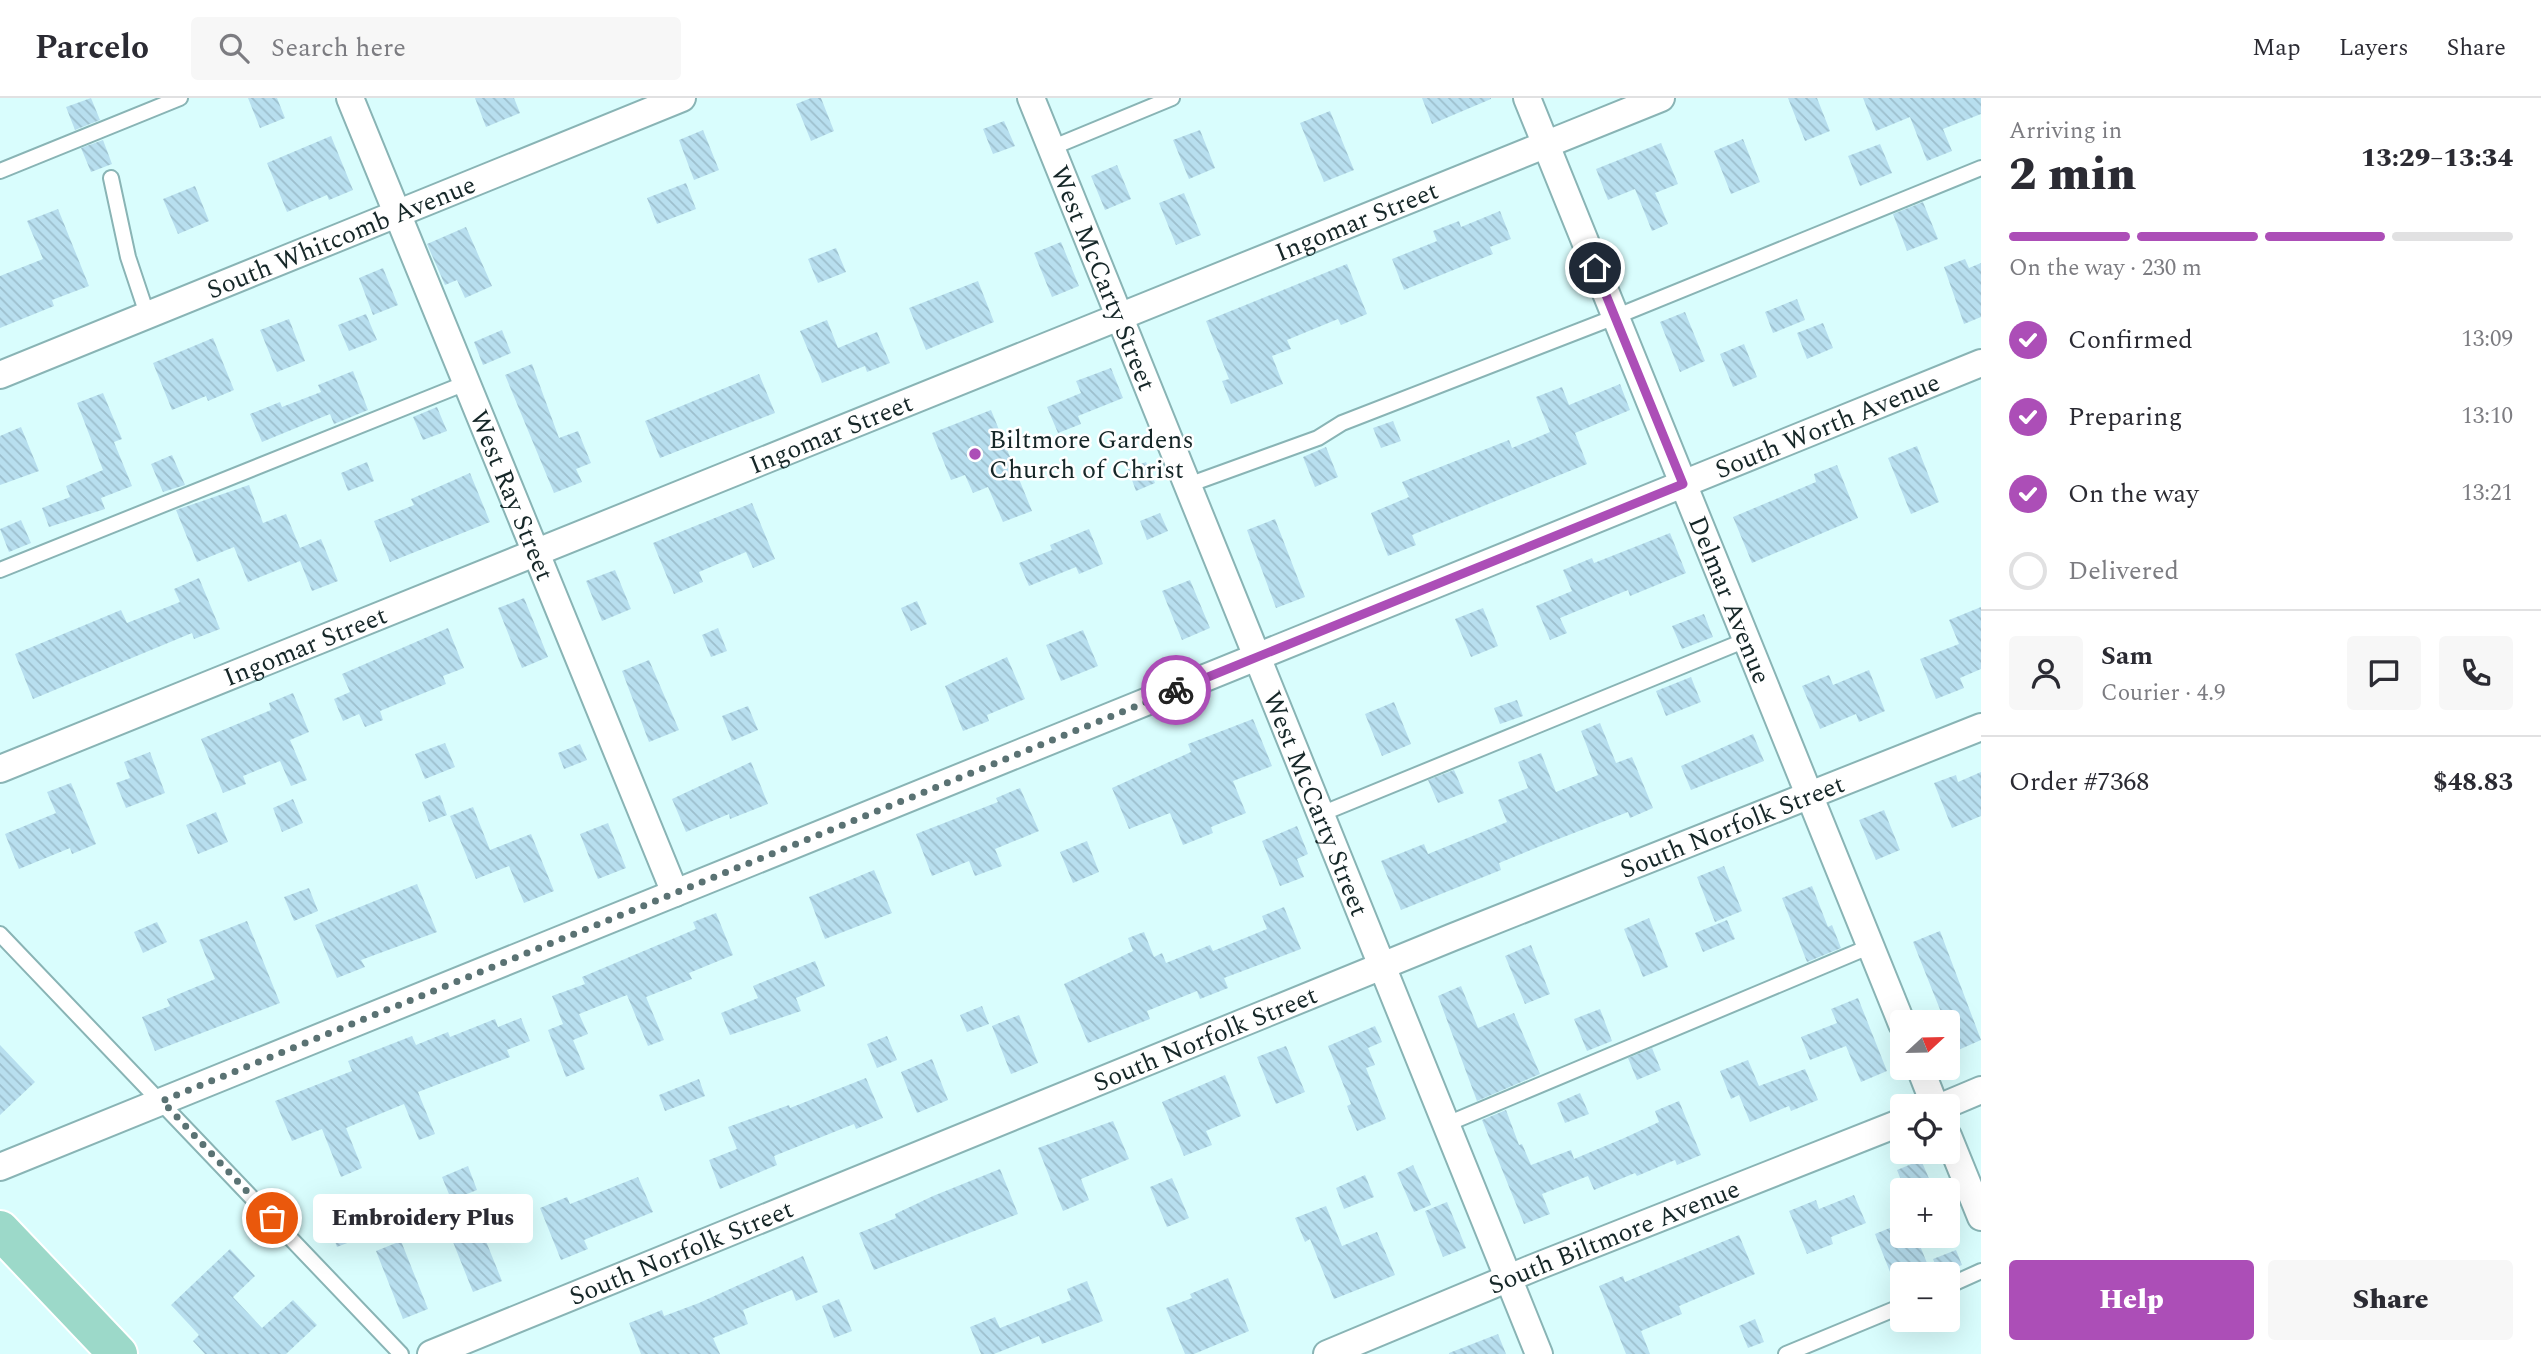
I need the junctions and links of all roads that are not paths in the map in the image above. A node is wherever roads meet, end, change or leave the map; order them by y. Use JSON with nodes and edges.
{"nodes":[{"id":1,"x":180,"y":98,"type":"edge"},
{"id":2,"x":349,"y":98,"type":"edge"},
{"id":3,"x":682,"y":98,"type":"edge"},
{"id":4,"x":1031,"y":98,"type":"edge"},
{"id":5,"x":1172,"y":98,"type":"edge"},
{"id":6,"x":1527,"y":98,"type":"edge"},
{"id":7,"x":1661,"y":98,"type":"edge"},
{"id":8,"x":1546,"y":145,"type":"junction"},
{"id":9,"x":1051,"y":148,"type":"junction"},
{"id":10,"x":1981,"y":168,"type":"edge"},
{"id":11,"x":0,"y":172,"type":"edge"},
{"id":12,"x":111,"y":178,"type":"dead end"},
{"id":13,"x":397,"y":214,"type":"junction"},
{"id":14,"x":148,"y":314,"type":"junction"},
{"id":15,"x":1615,"y":317,"type":"junction"},
{"id":16,"x":1121,"y":318,"type":"junction"},
{"id":17,"x":1981,"y":363,"type":"edge"},
{"id":18,"x":0,"y":375,"type":"edge"},
{"id":19,"x":456,"y":387,"type":"dead end"},
{"id":20,"x":1683,"y":484,"type":"junction"},
{"id":21,"x":1188,"y":485,"type":"junction"},
{"id":22,"x":537,"y":551,"type":"junction"},
{"id":23,"x":0,"y":570,"type":"edge"},
{"id":24,"x":1746,"y":640,"type":"junction"},
{"id":25,"x":1258,"y":657,"type":"junction"},
{"id":26,"x":1981,"y":727,"type":"edge"},
{"id":27,"x":0,"y":769,"type":"edge"},
{"id":28,"x":1810,"y":795,"type":"junction"},
{"id":29,"x":1321,"y":814,"type":"junction"},
{"id":30,"x":675,"y":893,"type":"junction"},
{"id":31,"x":0,"y":934,"type":"edge"},
{"id":32,"x":1871,"y":946,"type":"junction"},
{"id":33,"x":1381,"y":966,"type":"junction"},
{"id":34,"x":1896,"y":1010,"type":"edge"},
{"id":35,"x":1981,"y":1090,"type":"edge"},
{"id":36,"x":1960,"y":1099,"type":"edge"},
{"id":37,"x":162,"y":1101,"type":"junction"},
{"id":38,"x":1447,"y":1124,"type":"junction"},
{"id":39,"x":1890,"y":1127,"type":"edge"},
{"id":40,"x":1959,"y":1164,"type":"edge"},
{"id":41,"x":0,"y":1167,"type":"edge"},
{"id":42,"x":1981,"y":1217,"type":"edge"},
{"id":43,"x":0,"y":1230,"type":"edge"},
{"id":44,"x":1981,"y":1271,"type":"edge"},
{"id":45,"x":1509,"y":1279,"type":"junction"},
{"id":46,"x":1960,"y":1281,"type":"edge"},
{"id":47,"x":1890,"y":1311,"type":"edge"},
{"id":48,"x":118,"y":1354,"type":"edge"},
{"id":49,"x":401,"y":1354,"type":"edge"},
{"id":50,"x":431,"y":1354,"type":"edge"},
{"id":51,"x":1327,"y":1354,"type":"edge"},
{"id":52,"x":1539,"y":1354,"type":"edge"},
{"id":53,"x":1786,"y":1354,"type":"edge"}],
"edges":[{"from":1,"to":11,"type":"lane"},
{"from":2,"to":13,"type":"street","name":"West Ray Street"},
{"from":3,"to":13,"type":"street","name":"South Whitcomb Avenue"},
{"from":4,"to":9,"type":"street","name":"West McCarty Street"},
{"from":5,"to":9,"type":"lane"},
{"from":6,"to":8,"type":"street","name":"Delmar Avenue"},
{"from":7,"to":8,"type":"street","name":"Ingomar Street"},
{"from":8,"to":15,"type":"street","name":"Delmar Avenue"},
{"from":8,"to":16,"type":"street","name":"Ingomar Street"},
{"from":9,"to":16,"type":"street","name":"West McCarty Street"},
{"from":10,"to":15,"type":"lane"},
{"from":12,"to":14,"type":"lane"},
{"from":13,"to":14,"type":"street","name":"South Whitcomb Avenue"},
{"from":13,"to":22,"type":"street","name":"West Ray Street"},
{"from":14,"to":18,"type":"street","name":"South Whitcomb Avenue"},
{"from":15,"to":20,"type":"street","name":"Delmar Avenue"},
{"from":15,"to":21,"type":"lane"},
{"from":16,"to":21,"type":"street","name":"West McCarty Street"},
{"from":16,"to":22,"type":"street","name":"Ingomar Street"},
{"from":17,"to":20,"type":"street","name":"South Worth Avenue"},
{"from":19,"to":23,"type":"lane"},
{"from":20,"to":24,"type":"street","name":"Delmar Avenue"},
{"from":20,"to":25,"type":"street","name":"South Worth Avenue"},
{"from":21,"to":25,"type":"street","name":"West McCarty Street"},
{"from":22,"to":27,"type":"street","name":"Ingomar Street"},
{"from":22,"to":30,"type":"street","name":"West Ray Street"},
{"from":24,"to":28,"type":"street","name":"Delmar Avenue"},
{"from":24,"to":29,"type":"lane"},
{"from":25,"to":29,"type":"street","name":"West McCarty Street"},
{"from":25,"to":30,"type":"street","name":"South Worth Avenue"},
{"from":26,"to":28,"type":"street","name":"South Norfolk Street"},
{"from":28,"to":32,"type":"street","name":"Delmar Avenue"},
{"from":28,"to":33,"type":"street","name":"South Norfolk Street"},
{"from":29,"to":33,"type":"street","name":"West McCarty Street"},
{"from":30,"to":37,"type":"street","name":"South Worth Avenue"},
{"from":31,"to":37,"type":"lane"},
{"from":32,"to":34,"type":"street","name":"Delmar Avenue"},
{"from":32,"to":38,"type":"lane"},
{"from":33,"to":38,"type":"street","name":"West McCarty Street"},
{"from":33,"to":50,"type":"street","name":"South Norfolk Street"},
{"from":35,"to":36,"type":"street"},
{"from":37,"to":41,"type":"street","name":"South Worth Avenue"},
{"from":37,"to":49,"type":"lane"},
{"from":38,"to":45,"type":"street","name":"West McCarty Street"},
{"from":39,"to":45,"type":"street","name":"South Biltmore Avenue"},
{"from":40,"to":42,"type":"street"},
{"from":43,"to":48,"type":"main road"},
{"from":44,"to":46,"type":"lane"},
{"from":45,"to":51,"type":"street","name":"South Biltmore Avenue"},
{"from":45,"to":52,"type":"street","name":"West McCarty Street"},
{"from":47,"to":53,"type":"lane"}]}
